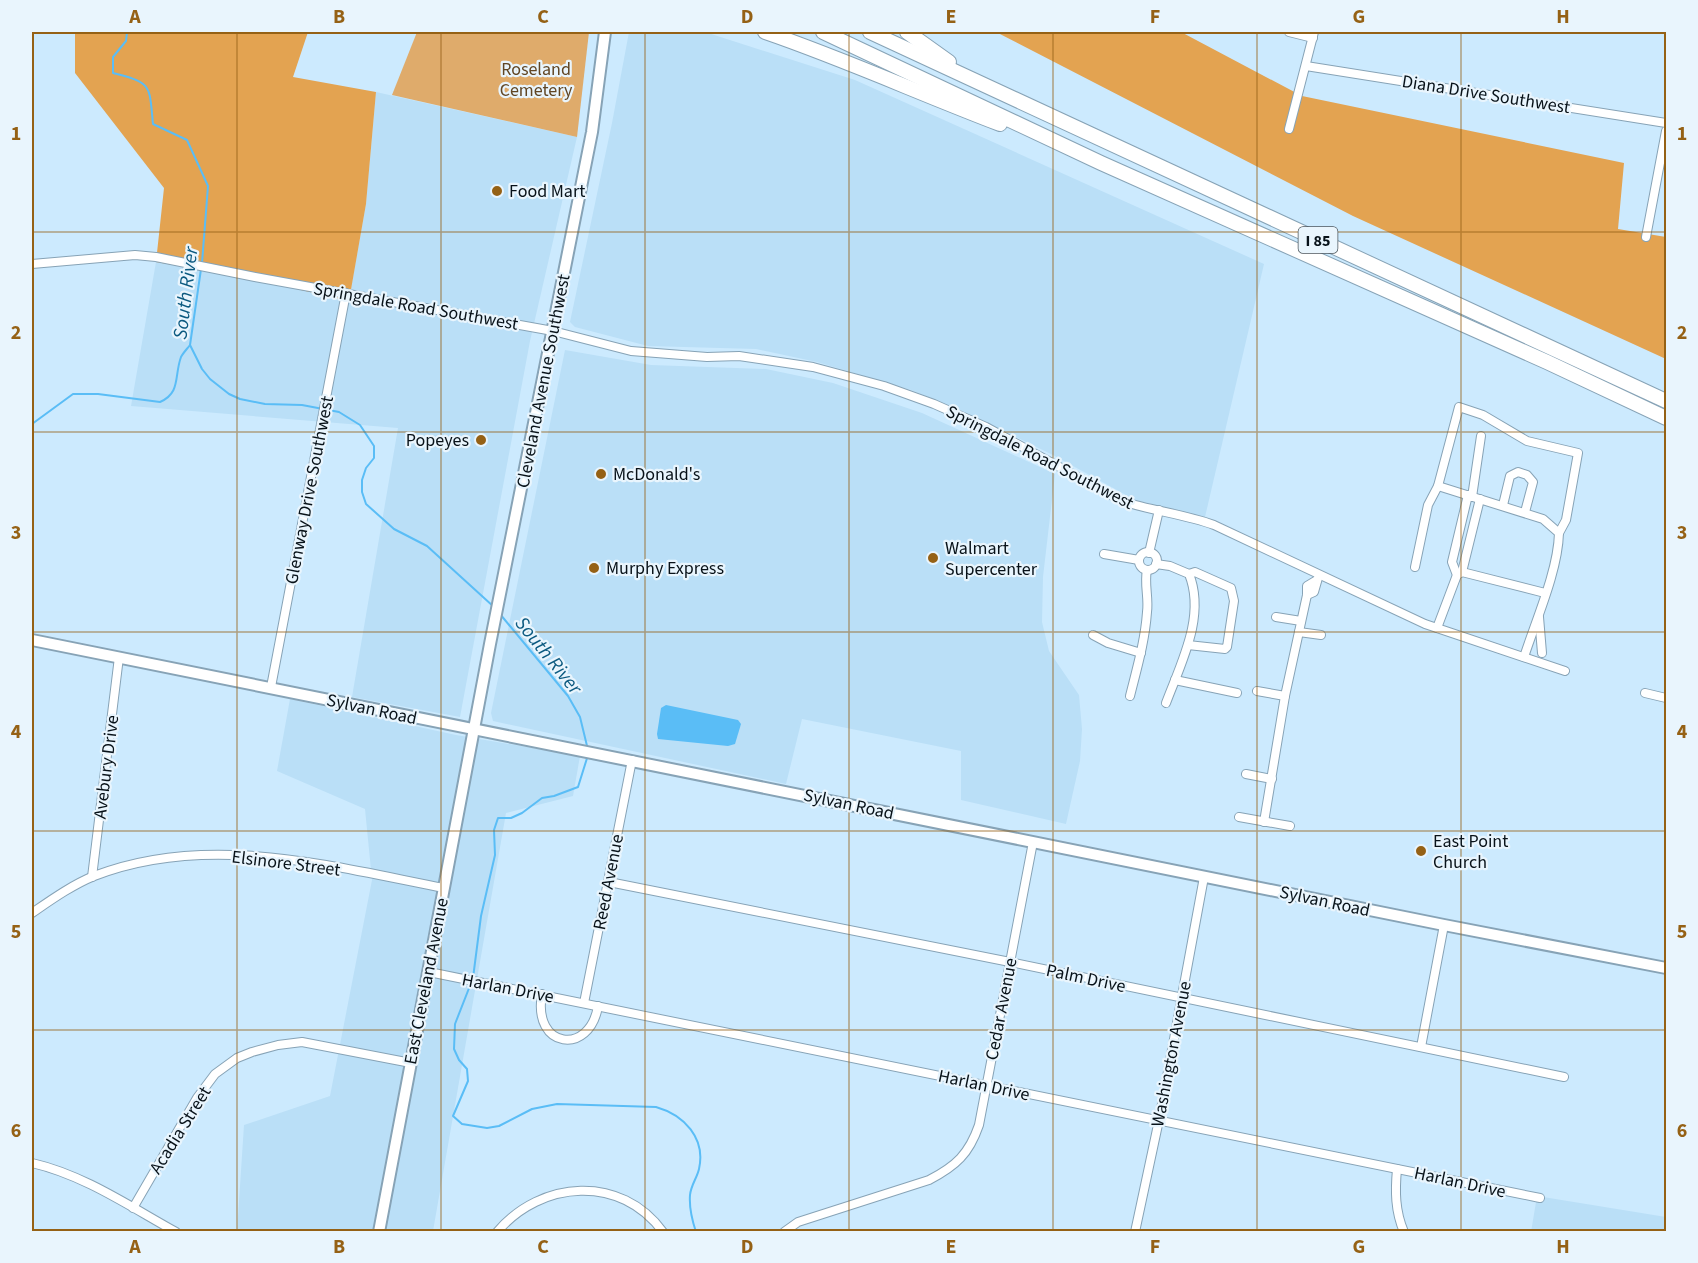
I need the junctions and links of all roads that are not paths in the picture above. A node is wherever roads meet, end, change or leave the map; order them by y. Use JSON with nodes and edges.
{"nodes":[{"id":1,"x":605,"y":32,"type":"edge"},
{"id":2,"x":765,"y":32,"type":"edge"},
{"id":3,"x":823,"y":32,"type":"edge"},
{"id":4,"x":870,"y":32,"type":"edge"},
{"id":5,"x":907,"y":32,"type":"edge"},
{"id":6,"x":1289,"y":32,"type":"edge"},
{"id":7,"x":1313,"y":35,"type":"edge"},
{"id":8,"x":1306,"y":66,"type":"junction"},
{"id":9,"x":970,"y":78,"type":"junction"},
{"id":10,"x":1666,"y":123,"type":"edge"},
{"id":11,"x":1289,"y":129,"type":"dead end"},
{"id":12,"x":1666,"y":131,"type":"edge"},
{"id":13,"x":1101,"y":163,"type":"junction"},
{"id":14,"x":1646,"y":237,"type":"dead end"},
{"id":15,"x":32,"y":264,"type":"edge"},
{"id":16,"x":346,"y":293,"type":"junction"},
{"id":17,"x":553,"y":331,"type":"junction"},
{"id":18,"x":1666,"y":401,"type":"edge"},
{"id":19,"x":1666,"y":418,"type":"edge"},
{"id":20,"x":1481,"y":436,"type":"dead end"},
{"id":21,"x":1438,"y":486,"type":"junction"},
{"id":22,"x":1473,"y":497,"type":"junction"},
{"id":23,"x":1503,"y":505,"type":"junction"},
{"id":24,"x":1160,"y":510,"type":"junction"},
{"id":25,"x":1526,"y":512,"type":"junction"},
{"id":26,"x":1559,"y":533,"type":"junction"},
{"id":27,"x":1149,"y":553,"type":"junction"},
{"id":28,"x":1104,"y":554,"type":"dead end"},
{"id":29,"x":1139,"y":560,"type":"junction"},
{"id":30,"x":1156,"y":564,"type":"junction"},
{"id":31,"x":1414,"y":567,"type":"dead end"},
{"id":32,"x":1147,"y":570,"type":"junction"},
{"id":33,"x":1459,"y":573,"type":"junction"},
{"id":34,"x":1189,"y":574,"type":"junction"},
{"id":35,"x":1318,"y":577,"type":"junction"},
{"id":36,"x":1545,"y":593,"type":"junction"},
{"id":37,"x":1539,"y":615,"type":"junction"},
{"id":38,"x":1276,"y":617,"type":"dead end"},
{"id":39,"x":1301,"y":621,"type":"junction"},
{"id":40,"x":1437,"y":628,"type":"junction"},
{"id":41,"x":1299,"y":632,"type":"junction"},
{"id":42,"x":1093,"y":635,"type":"dead end"},
{"id":43,"x":1321,"y":635,"type":"dead end"},
{"id":44,"x":32,"y":640,"type":"edge"},
{"id":45,"x":1188,"y":645,"type":"junction"},
{"id":46,"x":1141,"y":652,"type":"junction"},
{"id":47,"x":1542,"y":652,"type":"dead end"},
{"id":48,"x":119,"y":657,"type":"junction"},
{"id":49,"x":1524,"y":657,"type":"junction"},
{"id":50,"x":1565,"y":671,"type":"dead end"},
{"id":51,"x":1175,"y":680,"type":"junction"},
{"id":52,"x":271,"y":687,"type":"junction"},
{"id":53,"x":1257,"y":691,"type":"dead end"},
{"id":54,"x":1238,"y":693,"type":"dead end"},
{"id":55,"x":1645,"y":693,"type":"dead end"},
{"id":56,"x":1130,"y":696,"type":"dead end"},
{"id":57,"x":1285,"y":696,"type":"junction"},
{"id":58,"x":1666,"y":699,"type":"edge"},
{"id":59,"x":1166,"y":703,"type":"dead end"},
{"id":60,"x":475,"y":730,"type":"junction"},
{"id":61,"x":632,"y":760,"type":"junction"},
{"id":62,"x":1246,"y":774,"type":"dead end"},
{"id":63,"x":1272,"y":779,"type":"junction"},
{"id":64,"x":1239,"y":817,"type":"dead end"},
{"id":65,"x":1264,"y":822,"type":"junction"},
{"id":66,"x":1290,"y":826,"type":"dead end"},
{"id":67,"x":1033,"y":842,"type":"junction"},
{"id":68,"x":92,"y":877,"type":"junction"},
{"id":69,"x":1204,"y":877,"type":"junction"},
{"id":70,"x":609,"y":882,"type":"junction"},
{"id":71,"x":444,"y":888,"type":"junction"},
{"id":72,"x":32,"y":913,"type":"edge"},
{"id":73,"x":1444,"y":925,"type":"junction"},
{"id":74,"x":1010,"y":962,"type":"junction"},
{"id":75,"x":1666,"y":968,"type":"edge"},
{"id":76,"x":429,"y":972,"type":"junction"},
{"id":77,"x":542,"y":994,"type":"junction"},
{"id":78,"x":1182,"y":998,"type":"junction"},
{"id":79,"x":584,"y":1003,"type":"junction"},
{"id":80,"x":598,"y":1006,"type":"junction"},
{"id":81,"x":1421,"y":1047,"type":"junction"},
{"id":82,"x":411,"y":1062,"type":"junction"},
{"id":83,"x":1564,"y":1077,"type":"dead end"},
{"id":84,"x":986,"y":1085,"type":"junction"},
{"id":85,"x":1159,"y":1120,"type":"junction"},
{"id":86,"x":32,"y":1163,"type":"edge"},
{"id":87,"x":1397,"y":1169,"type":"junction"},
{"id":88,"x":1540,"y":1198,"type":"dead end"},
{"id":89,"x":133,"y":1208,"type":"junction"},
{"id":90,"x":176,"y":1232,"type":"edge"},
{"id":91,"x":379,"y":1232,"type":"edge"},
{"id":92,"x":498,"y":1232,"type":"edge"},
{"id":93,"x":663,"y":1232,"type":"edge"},
{"id":94,"x":784,"y":1232,"type":"edge"},
{"id":95,"x":1135,"y":1232,"type":"edge"},
{"id":96,"x":1404,"y":1232,"type":"edge"}],
"edges":[{"from":1,"to":17,"type":"main road","name":"Cleveland Avenue Southwest"},
{"from":2,"to":13,"type":"highway"},
{"from":3,"to":13,"type":"highway","number":"I 85"},
{"from":4,"to":9,"type":"highway","number":"I 85"},
{"from":5,"to":9,"type":"highway"},
{"from":6,"to":7,"type":"street"},
{"from":7,"to":8,"type":"street"},
{"from":8,"to":10,"type":"street","name":"Diana Drive Southwest"},
{"from":8,"to":11,"type":"street"},
{"from":9,"to":18,"type":"highway","number":"I 85"},
{"from":12,"to":14,"type":"street"},
{"from":13,"to":19,"type":"highway","number":"I 85"},
{"from":15,"to":16,"type":"street","name":"Springdale Road Southwest"},
{"from":16,"to":17,"type":"street","name":"Springdale Road Southwest"},
{"from":16,"to":52,"type":"street","name":"Glenway Drive Southwest"},
{"from":17,"to":24,"type":"street","name":"Springdale Road Southwest"},
{"from":17,"to":60,"type":"main road","name":"Cleveland Avenue Southwest"},
{"from":20,"to":22,"type":"street"},
{"from":21,"to":22,"type":"street"},
{"from":21,"to":26,"type":"street"},
{"from":21,"to":31,"type":"street"},
{"from":22,"to":23,"type":"street"},
{"from":22,"to":33,"type":"street"},
{"from":22,"to":33,"type":"street"},
{"from":23,"to":25,"type":"street"},
{"from":23,"to":25,"type":"street"},
{"from":24,"to":27,"type":"street"},
{"from":24,"to":35,"type":"street","name":"Springdale Road Southwest"},
{"from":25,"to":26,"type":"street"},
{"from":26,"to":36,"type":"street"},
{"from":27,"to":29,"type":"street"},
{"from":27,"to":30,"type":"street"},
{"from":28,"to":29,"type":"street"},
{"from":29,"to":32,"type":"street"},
{"from":30,"to":32,"type":"street"},
{"from":30,"to":34,"type":"street"},
{"from":32,"to":46,"type":"street"},
{"from":33,"to":36,"type":"street"},
{"from":33,"to":40,"type":"street"},
{"from":34,"to":45,"type":"street"},
{"from":34,"to":45,"type":"street"},
{"from":35,"to":39,"type":"street"},
{"from":35,"to":40,"type":"street","name":"Springdale Road Southwest"},
{"from":36,"to":37,"type":"street"},
{"from":37,"to":47,"type":"street"},
{"from":37,"to":49,"type":"street"},
{"from":38,"to":39,"type":"street"},
{"from":39,"to":41,"type":"street"},
{"from":40,"to":49,"type":"street","name":"Springdale Road Southwest"},
{"from":41,"to":43,"type":"street"},
{"from":41,"to":57,"type":"street"},
{"from":42,"to":46,"type":"street"},
{"from":44,"to":48,"type":"main road","name":"Sylvan Road"},
{"from":45,"to":51,"type":"street"},
{"from":46,"to":56,"type":"street"},
{"from":48,"to":52,"type":"main road","name":"Sylvan Road"},
{"from":48,"to":68,"type":"street","name":"Avebury Drive"},
{"from":49,"to":50,"type":"street","name":"Springdale Road Southwest"},
{"from":51,"to":54,"type":"street"},
{"from":51,"to":59,"type":"street"},
{"from":52,"to":60,"type":"main road","name":"Sylvan Road"},
{"from":53,"to":57,"type":"street"},
{"from":55,"to":58,"type":"street"},
{"from":57,"to":63,"type":"street"},
{"from":60,"to":61,"type":"main road","name":"Sylvan Road"},
{"from":60,"to":71,"type":"main road","name":"East Cleveland Avenue"},
{"from":61,"to":67,"type":"main road","name":"Sylvan Road"},
{"from":61,"to":70,"type":"street","name":"Reed Avenue"},
{"from":62,"to":63,"type":"street"},
{"from":63,"to":65,"type":"street"},
{"from":64,"to":65,"type":"street"},
{"from":65,"to":66,"type":"street"},
{"from":67,"to":69,"type":"main road","name":"Sylvan Road"},
{"from":67,"to":74,"type":"street","name":"Cedar Avenue"},
{"from":68,"to":71,"type":"street","name":"Elsinore Street"},
{"from":68,"to":72,"type":"street","name":"Elsinore Street"},
{"from":69,"to":73,"type":"main road","name":"Sylvan Road"},
{"from":69,"to":78,"type":"street","name":"Washington Avenue"},
{"from":70,"to":74,"type":"street","name":"Palm Drive"},
{"from":70,"to":79,"type":"street","name":"Reed Avenue"},
{"from":71,"to":76,"type":"main road","name":"East Cleveland Avenue"},
{"from":73,"to":75,"type":"main road","name":"Sylvan Road"},
{"from":73,"to":81,"type":"street"},
{"from":74,"to":78,"type":"street","name":"Palm Drive"},
{"from":74,"to":84,"type":"street","name":"Cedar Avenue"},
{"from":76,"to":77,"type":"street","name":"Harlan Drive"},
{"from":76,"to":82,"type":"main road","name":"East Cleveland Avenue"},
{"from":77,"to":79,"type":"street","name":"Harlan Drive"},
{"from":77,"to":80,"type":"street"},
{"from":78,"to":81,"type":"street","name":"Palm Drive"},
{"from":78,"to":85,"type":"street","name":"Washington Avenue"},
{"from":79,"to":80,"type":"street","name":"Harlan Drive"},
{"from":80,"to":84,"type":"street","name":"Harlan Drive"},
{"from":81,"to":83,"type":"street","name":"Palm Drive"},
{"from":82,"to":89,"type":"street","name":"Acadia Street"},
{"from":82,"to":91,"type":"main road","name":"East Cleveland Avenue"},
{"from":84,"to":85,"type":"street","name":"Harlan Drive"},
{"from":84,"to":94,"type":"street","name":"Cedar Avenue"},
{"from":85,"to":87,"type":"street","name":"Harlan Drive"},
{"from":85,"to":95,"type":"street","name":"Washington Avenue"},
{"from":86,"to":89,"type":"street"},
{"from":87,"to":88,"type":"street","name":"Harlan Drive"},
{"from":87,"to":96,"type":"street"},
{"from":89,"to":90,"type":"street"},
{"from":92,"to":93,"type":"street"}]}
